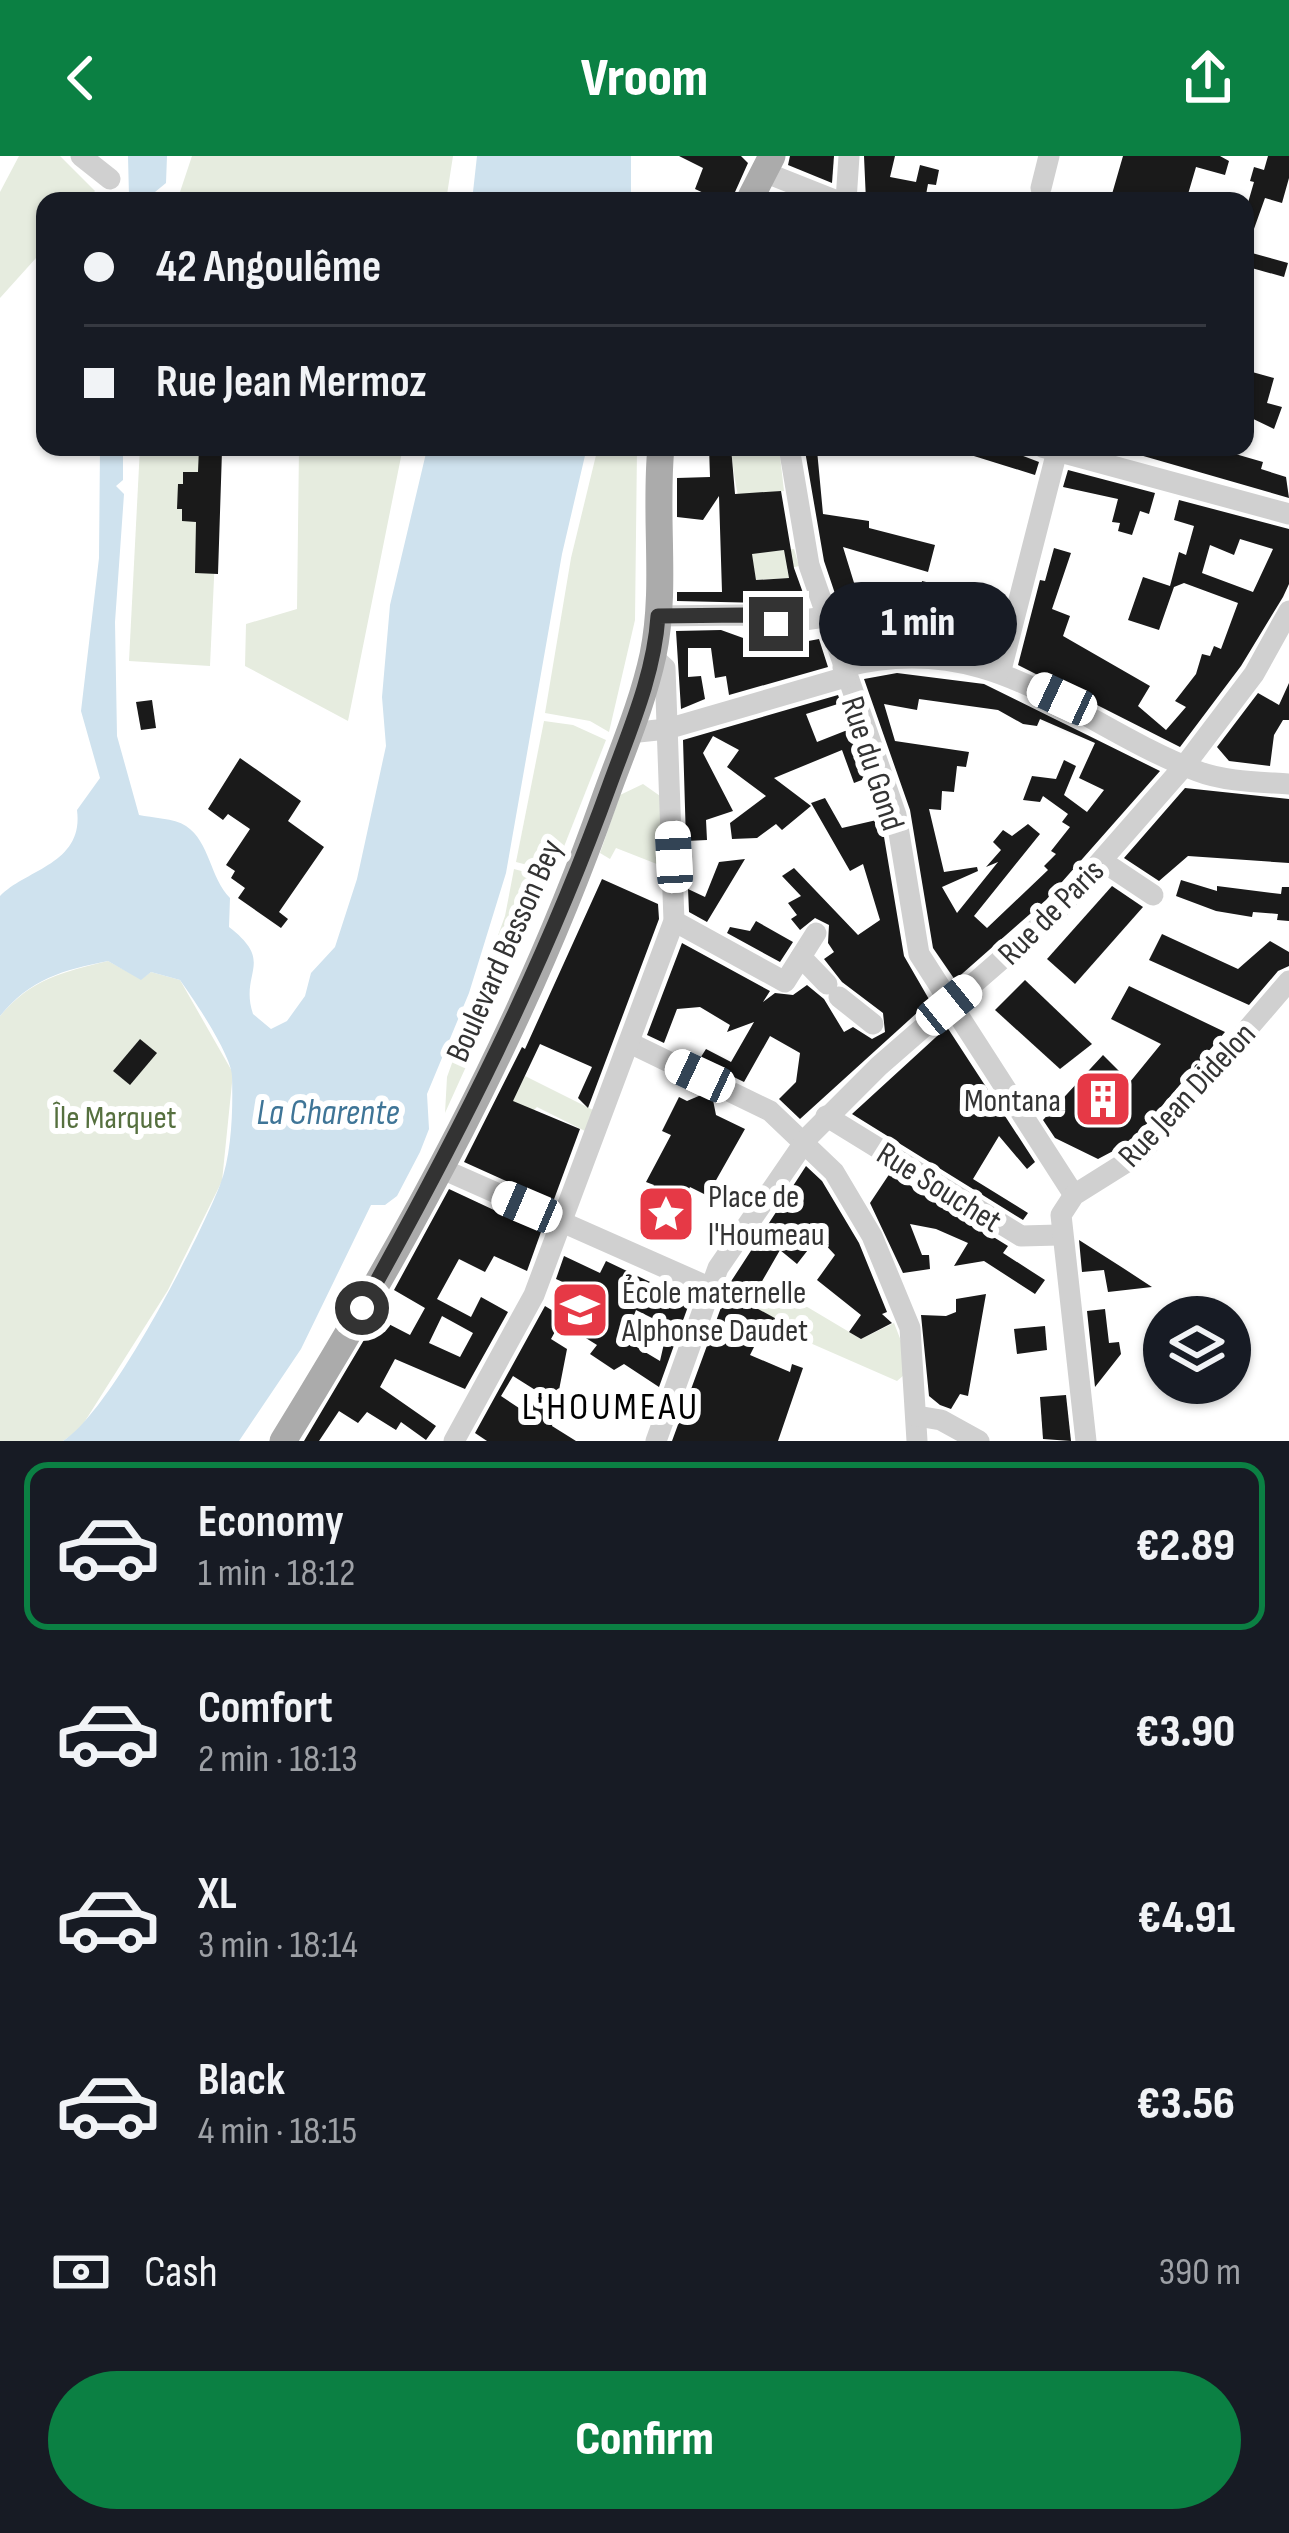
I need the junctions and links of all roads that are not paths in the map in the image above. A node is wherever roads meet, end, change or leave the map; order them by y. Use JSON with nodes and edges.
{"nodes":[{"id":1,"x":81,"y":156,"type":"edge"},
{"id":2,"x":849,"y":156,"type":"edge"},
{"id":3,"x":1049,"y":156,"type":"edge"},
{"id":4,"x":768,"y":164,"type":"edge"},
{"id":5,"x":110,"y":178,"type":"dead end"},
{"id":6,"x":1040,"y":188,"type":"dead end"},
{"id":7,"x":754,"y":192,"type":"edge"},
{"id":8,"x":824,"y":192,"type":"edge"},
{"id":9,"x":843,"y":192,"type":"edge"},
{"id":10,"x":661,"y":456,"type":"edge"},
{"id":11,"x":789,"y":456,"type":"edge"},
{"id":12,"x":1058,"y":456,"type":"edge"},
{"id":13,"x":1081,"y":456,"type":"edge"},
{"id":14,"x":1289,"y":514,"type":"edge"},
{"id":15,"x":1289,"y":611,"type":"edge"},
{"id":16,"x":658,"y":616,"type":"junction"},
{"id":17,"x":825,"y":617,"type":"junction"},
{"id":18,"x":652,"y":657,"type":"junction"},
{"id":19,"x":1001,"y":670,"type":"junction"},
{"id":20,"x":844,"y":672,"type":"junction"},
{"id":21,"x":667,"y":729,"type":"junction"},
{"id":22,"x":629,"y":733,"type":"junction"},
{"id":23,"x":1185,"y":765,"type":"junction"},
{"id":24,"x":1289,"y":784,"type":"edge"},
{"id":25,"x":1102,"y":860,"type":"junction"},
{"id":26,"x":1153,"y":895,"type":"dead end"},
{"id":27,"x":674,"y":921,"type":"junction"},
{"id":28,"x":816,"y":933,"type":"dead end"},
{"id":29,"x":801,"y":957,"type":"junction"},
{"id":30,"x":1289,"y":981,"type":"edge"},
{"id":31,"x":949,"y":1005,"type":"junction"},
{"id":32,"x":873,"y":1024,"type":"dead end"},
{"id":33,"x":630,"y":1043,"type":"junction"},
{"id":34,"x":826,"y":1116,"type":"junction"},
{"id":35,"x":802,"y":1145,"type":"junction"},
{"id":36,"x":440,"y":1168,"type":"junction"},
{"id":37,"x":1074,"y":1195,"type":"junction"},
{"id":38,"x":564,"y":1222,"type":"junction"},
{"id":39,"x":1060,"y":1235,"type":"junction"},
{"id":40,"x":711,"y":1288,"type":"junction"},
{"id":41,"x":917,"y":1416,"type":"junction"},
{"id":42,"x":283,"y":1441,"type":"edge"},
{"id":43,"x":454,"y":1441,"type":"edge"},
{"id":44,"x":656,"y":1441,"type":"edge"},
{"id":45,"x":917,"y":1441,"type":"edge"},
{"id":46,"x":979,"y":1441,"type":"edge"},
{"id":47,"x":1085,"y":1441,"type":"edge"}],
"edges":[{"from":1,"to":5,"type":"street"},
{"from":2,"to":9,"type":"street"},
{"from":3,"to":6,"type":"street"},
{"from":4,"to":7,"type":"main road"},
{"from":4,"to":8,"type":"street"},
{"from":10,"to":16,"type":"main road","name":"Boulevard Besson Bey"},
{"from":11,"to":17,"type":"street","name":"Rue du Gond"},
{"from":12,"to":19,"type":"street"},
{"from":13,"to":14,"type":"street"},
{"from":15,"to":23,"type":"street","name":"Rue de Paris"},
{"from":16,"to":17,"type":"street"},
{"from":16,"to":18,"type":"main road","name":"Boulevard Besson Bey"},
{"from":17,"to":20,"type":"street","name":"Rue du Gond"},
{"from":18,"to":21,"type":"street"},
{"from":18,"to":22,"type":"main road","name":"Boulevard Besson Bey"},
{"from":19,"to":20,"type":"street"},
{"from":19,"to":23,"type":"street"},
{"from":20,"to":21,"type":"street"},
{"from":20,"to":31,"type":"street","name":"Rue du Gond"},
{"from":21,"to":22,"type":"street"},
{"from":21,"to":27,"type":"street"},
{"from":22,"to":36,"type":"main road","name":"Boulevard Besson Bey"},
{"from":23,"to":24,"type":"street"},
{"from":23,"to":25,"type":"street","name":"Rue de Paris"},
{"from":25,"to":26,"type":"street"},
{"from":25,"to":31,"type":"street","name":"Rue de Paris"},
{"from":27,"to":29,"type":"street"},
{"from":27,"to":33,"type":"street"},
{"from":28,"to":29,"type":"street"},
{"from":29,"to":32,"type":"street"},
{"from":30,"to":37,"type":"street","name":"Rue Jean Didelon"},
{"from":31,"to":34,"type":"street","name":"Rue de Paris"},
{"from":31,"to":37,"type":"street","name":"Rue du Gond"},
{"from":33,"to":35,"type":"street"},
{"from":33,"to":38,"type":"street"},
{"from":34,"to":35,"type":"street","name":"Rue de Paris"},
{"from":34,"to":39,"type":"street","name":"Rue Souchet"},
{"from":35,"to":40,"type":"street","name":"Rue de Paris"},
{"from":35,"to":41,"type":"street"},
{"from":36,"to":38,"type":"street"},
{"from":36,"to":42,"type":"main road","name":"Boulevard Besson Bey"},
{"from":37,"to":39,"type":"street"},
{"from":38,"to":40,"type":"street"},
{"from":38,"to":43,"type":"street"},
{"from":39,"to":47,"type":"street"},
{"from":40,"to":44,"type":"street","name":"Rue de Paris"},
{"from":41,"to":45,"type":"street"},
{"from":41,"to":46,"type":"street"}]}
